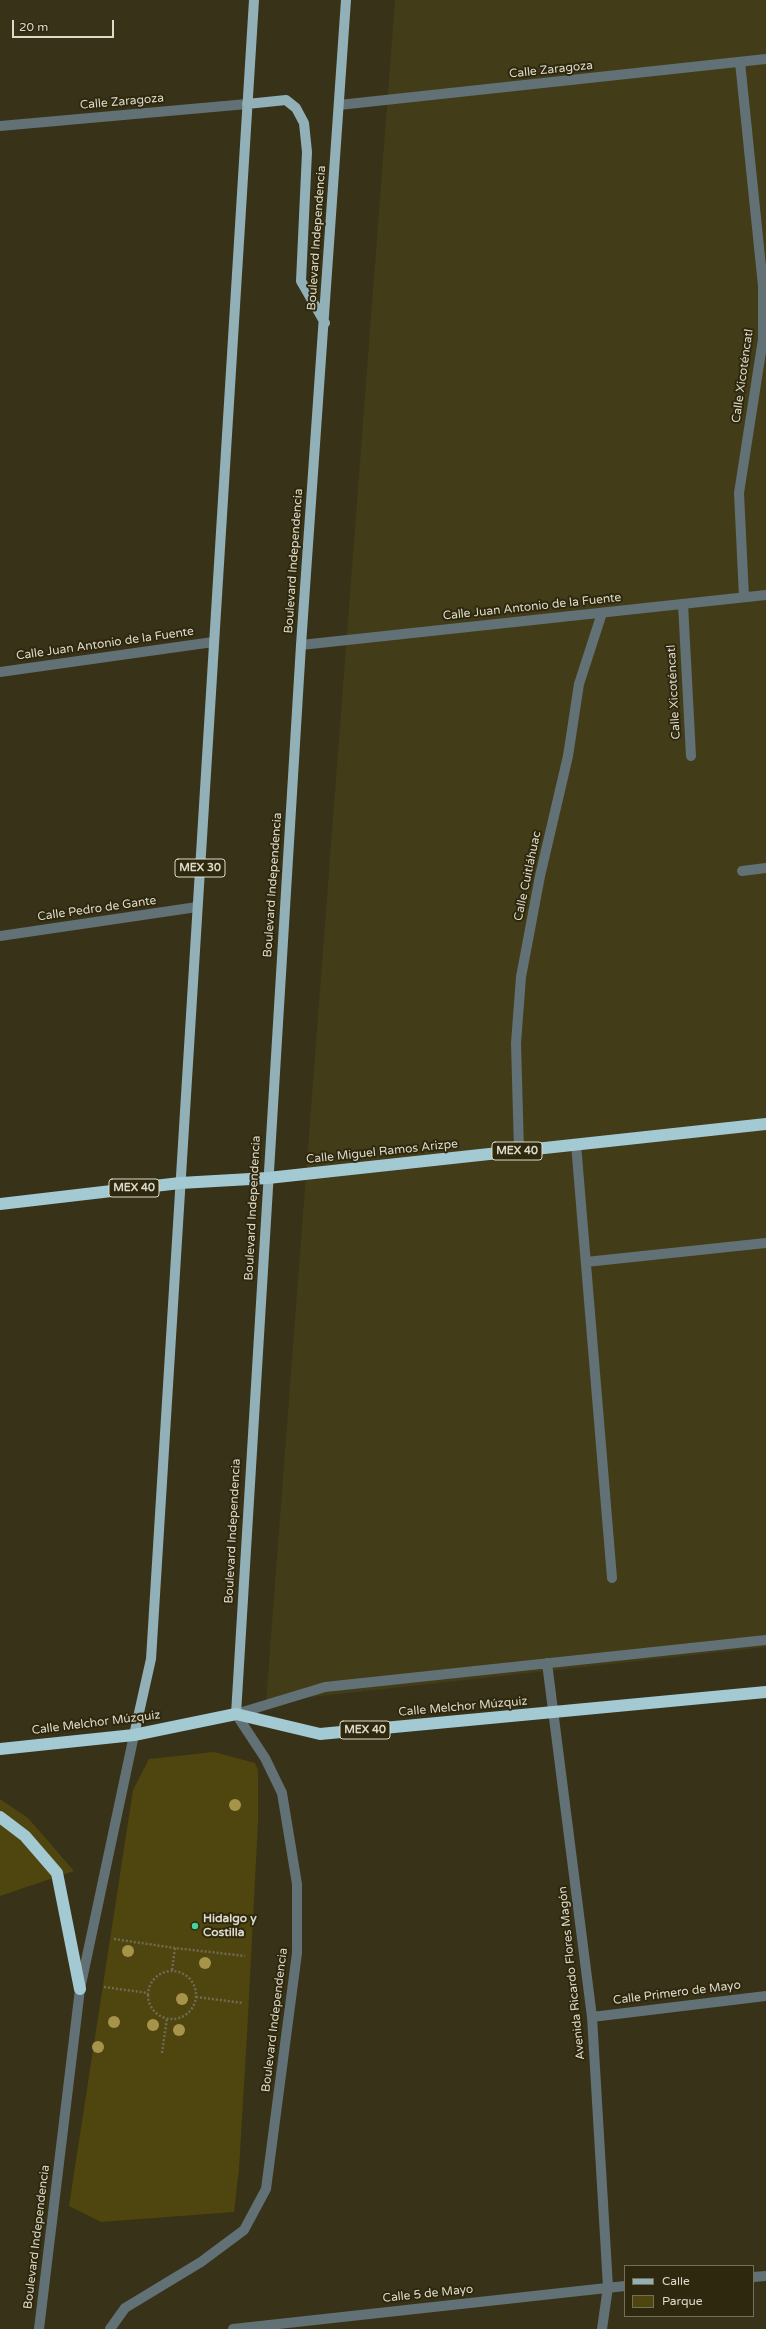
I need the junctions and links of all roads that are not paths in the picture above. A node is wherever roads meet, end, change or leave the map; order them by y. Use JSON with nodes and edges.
{"nodes":[{"id":1,"x":254,"y":0,"type":"edge"},
{"id":2,"x":346,"y":0,"type":"edge"},
{"id":3,"x":766,"y":60,"type":"edge"},
{"id":4,"x":740,"y":62,"type":"junction"},
{"id":5,"x":247,"y":104,"type":"junction"},
{"id":6,"x":339,"y":105,"type":"junction"},
{"id":7,"x":0,"y":126,"type":"edge"},
{"id":8,"x":325,"y":324,"type":"junction"},
{"id":9,"x":766,"y":595,"type":"edge"},
{"id":10,"x":744,"y":597,"type":"junction"},
{"id":11,"x":682,"y":604,"type":"junction"},
{"id":12,"x":602,"y":612,"type":"junction"},
{"id":13,"x":213,"y":642,"type":"junction"},
{"id":14,"x":301,"y":645,"type":"junction"},
{"id":15,"x":0,"y":672,"type":"edge"},
{"id":16,"x":691,"y":756,"type":"dead end"},
{"id":17,"x":766,"y":868,"type":"edge"},
{"id":18,"x":742,"y":871,"type":"dead end"},
{"id":19,"x":197,"y":907,"type":"junction"},
{"id":20,"x":0,"y":936,"type":"edge"},
{"id":21,"x":766,"y":1124,"type":"edge"},
{"id":22,"x":576,"y":1144,"type":"junction"},
{"id":23,"x":519,"y":1151,"type":"junction"},
{"id":24,"x":268,"y":1178,"type":"junction"},
{"id":25,"x":180,"y":1183,"type":"junction"},
{"id":26,"x":0,"y":1204,"type":"edge"},
{"id":27,"x":766,"y":1243,"type":"edge"},
{"id":28,"x":586,"y":1262,"type":"junction"},
{"id":29,"x":612,"y":1578,"type":"dead end"},
{"id":30,"x":766,"y":1640,"type":"edge"},
{"id":31,"x":547,"y":1663,"type":"junction"},
{"id":32,"x":766,"y":1692,"type":"edge"},
{"id":33,"x":553,"y":1712,"type":"junction"},
{"id":34,"x":236,"y":1714,"type":"junction"},
{"id":35,"x":134,"y":1735,"type":"junction"},
{"id":36,"x":0,"y":1749,"type":"edge"},
{"id":37,"x":0,"y":1817,"type":"edge"},
{"id":38,"x":80,"y":1989,"type":"junction"},
{"id":39,"x":766,"y":1996,"type":"edge"},
{"id":40,"x":592,"y":2017,"type":"junction"},
{"id":41,"x":766,"y":2276,"type":"edge"},
{"id":42,"x":754,"y":2277,"type":"edge"},
{"id":43,"x":624,"y":2286,"type":"edge"},
{"id":44,"x":608,"y":2287,"type":"junction"},
{"id":45,"x":39,"y":2329,"type":"edge"},
{"id":46,"x":110,"y":2329,"type":"edge"},
{"id":47,"x":233,"y":2329,"type":"edge"},
{"id":48,"x":602,"y":2329,"type":"edge"}],
"edges":[{"from":1,"to":5,"type":"main road","name":"Boulevard Independencia","number":"MEX 30"},
{"from":2,"to":6,"type":"main road","name":"Boulevard Independencia"},
{"from":3,"to":4,"type":"street","name":"Calle Zaragoza"},
{"from":4,"to":6,"type":"street","name":"Calle Zaragoza"},
{"from":4,"to":10,"type":"street","name":"Calle Xicoténcatl"},
{"from":5,"to":7,"type":"street","name":"Calle Zaragoza"},
{"from":5,"to":8,"type":"main road"},
{"from":5,"to":13,"type":"main road","name":"Boulevard Independencia","number":"MEX 30"},
{"from":6,"to":8,"type":"main road","name":"Boulevard Independencia"},
{"from":8,"to":14,"type":"main road","name":"Boulevard Independencia"},
{"from":9,"to":10,"type":"street","name":"Calle Juan Antonio de la Fuente"},
{"from":10,"to":11,"type":"street","name":"Calle Juan Antonio de la Fuente"},
{"from":11,"to":12,"type":"street","name":"Calle Juan Antonio de la Fuente"},
{"from":11,"to":16,"type":"street","name":"Calle Xicoténcatl"},
{"from":12,"to":14,"type":"street","name":"Calle Juan Antonio de la Fuente"},
{"from":12,"to":23,"type":"street","name":"Calle Cuitláhuac"},
{"from":13,"to":15,"type":"street","name":"Calle Juan Antonio de la Fuente"},
{"from":13,"to":19,"type":"main road","name":"Boulevard Independencia","number":"MEX 30"},
{"from":14,"to":24,"type":"main road","name":"Boulevard Independencia"},
{"from":17,"to":18,"type":"street"},
{"from":19,"to":20,"type":"street","name":"Calle Pedro de Gante"},
{"from":19,"to":25,"type":"main road","name":"Boulevard Independencia","number":"MEX 30"},
{"from":21,"to":22,"type":"highway","name":"Calle Miguel Ramos Arizpe","number":"MEX 40"},
{"from":22,"to":23,"type":"highway","name":"Calle Miguel Ramos Arizpe","number":"MEX 40"},
{"from":22,"to":28,"type":"street"},
{"from":23,"to":24,"type":"highway","name":"Calle Miguel Ramos Arizpe","number":"MEX 40"},
{"from":24,"to":25,"type":"highway","name":"Calle Miguel Ramos Arizpe","number":"MEX 40"},
{"from":24,"to":34,"type":"main road","name":"Boulevard Independencia"},
{"from":25,"to":26,"type":"highway","name":"Calle Miguel Ramos Arizpe","number":"MEX 40"},
{"from":25,"to":35,"type":"main road","name":"Boulevard Independencia","number":"MEX 30"},
{"from":27,"to":28,"type":"street"},
{"from":28,"to":29,"type":"street"},
{"from":30,"to":31,"type":"street"},
{"from":31,"to":33,"type":"street","name":"Avenida Ricardo Flores Magón"},
{"from":31,"to":34,"type":"street"},
{"from":32,"to":33,"type":"highway","name":"Calle Melchor Múzquiz","number":"MEX 40"},
{"from":33,"to":34,"type":"highway","name":"Calle Melchor Múzquiz","number":"MEX 40"},
{"from":33,"to":40,"type":"street","name":"Avenida Ricardo Flores Magón"},
{"from":34,"to":35,"type":"highway","name":"Calle Melchor Múzquiz","number":"MEX 40"},
{"from":34,"to":46,"type":"street","name":"Boulevard Independencia"},
{"from":35,"to":36,"type":"highway","name":"Calle Melchor Múzquiz","number":"MEX 40"},
{"from":35,"to":38,"type":"street","name":"Boulevard Independencia"},
{"from":37,"to":38,"type":"highway"},
{"from":38,"to":45,"type":"street","name":"Boulevard Independencia"},
{"from":39,"to":40,"type":"street","name":"Calle Primero de Mayo"},
{"from":40,"to":44,"type":"street","name":"Avenida Ricardo Flores Magón"},
{"from":41,"to":42,"type":"street"},
{"from":43,"to":44,"type":"street","name":"Calle 5 de Mayo"},
{"from":44,"to":47,"type":"street","name":"Calle 5 de Mayo"},
{"from":44,"to":48,"type":"street","name":"Avenida Ricardo Flores Magón"}]}
